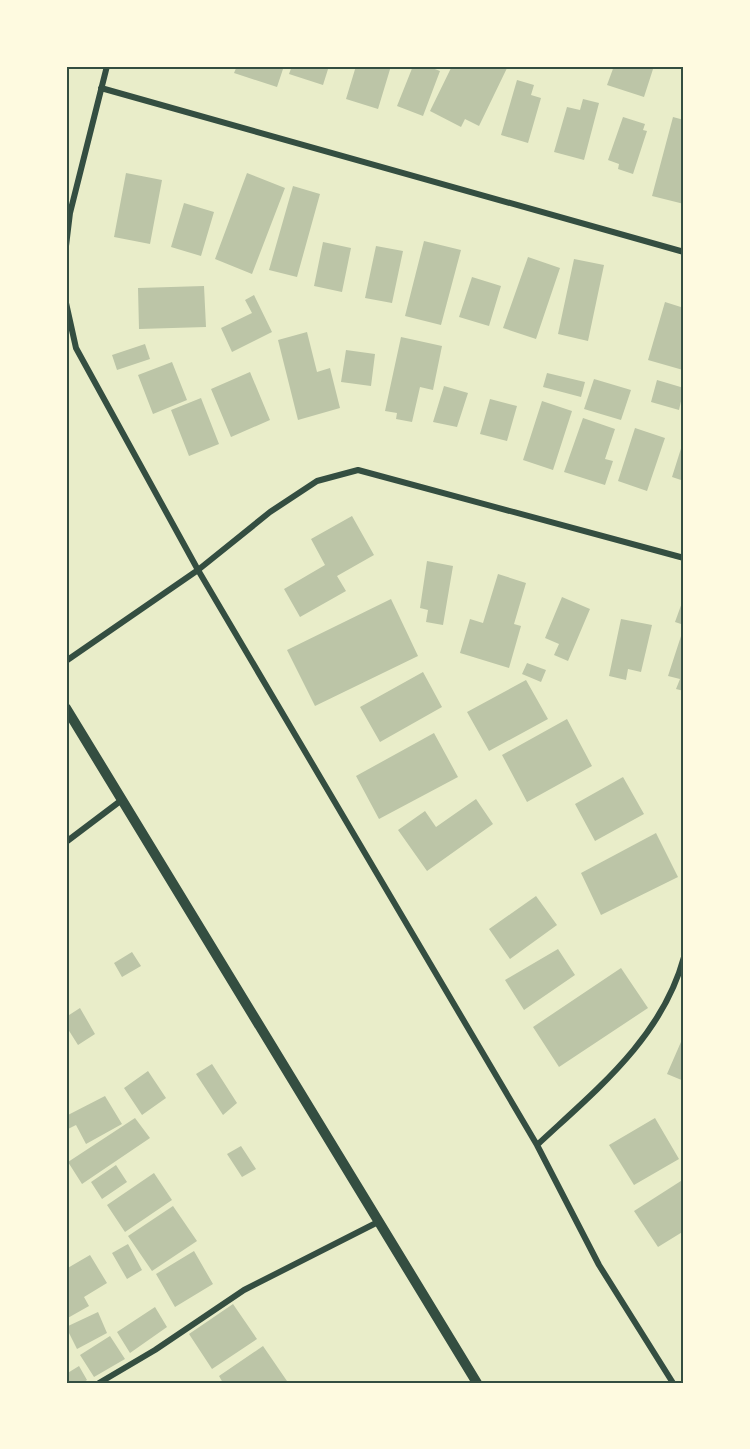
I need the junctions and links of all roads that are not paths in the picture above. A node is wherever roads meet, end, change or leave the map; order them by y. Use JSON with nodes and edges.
{"nodes":[{"id":1,"x":107,"y":66,"type":"edge"},
{"id":2,"x":101,"y":88,"type":"junction"},
{"id":3,"x":66,"y":246,"type":"edge"},
{"id":4,"x":684,"y":252,"type":"edge"},
{"id":5,"x":66,"y":303,"type":"edge"},
{"id":6,"x":684,"y":558,"type":"edge"},
{"id":7,"x":198,"y":570,"type":"junction"},
{"id":8,"x":66,"y":661,"type":"edge"},
{"id":9,"x":66,"y":708,"type":"edge"},
{"id":10,"x":123,"y":799,"type":"junction"},
{"id":11,"x":66,"y":842,"type":"edge"},
{"id":12,"x":684,"y":957,"type":"edge"},
{"id":13,"x":537,"y":1144,"type":"junction"},
{"id":14,"x":378,"y":1222,"type":"junction"},
{"id":15,"x":99,"y":1383,"type":"edge"},
{"id":16,"x":477,"y":1383,"type":"edge"},
{"id":17,"x":673,"y":1383,"type":"edge"}],
"edges":[{"from":1,"to":2,"type":"street"},
{"from":2,"to":3,"type":"street"},
{"from":2,"to":4,"type":"street"},
{"from":5,"to":7,"type":"street"},
{"from":6,"to":7,"type":"street"},
{"from":7,"to":8,"type":"street"},
{"from":7,"to":13,"type":"street"},
{"from":9,"to":10,"type":"street"},
{"from":10,"to":11,"type":"street"},
{"from":10,"to":14,"type":"street"},
{"from":12,"to":13,"type":"street"},
{"from":13,"to":17,"type":"street"},
{"from":14,"to":15,"type":"street"},
{"from":14,"to":16,"type":"street"}]}
